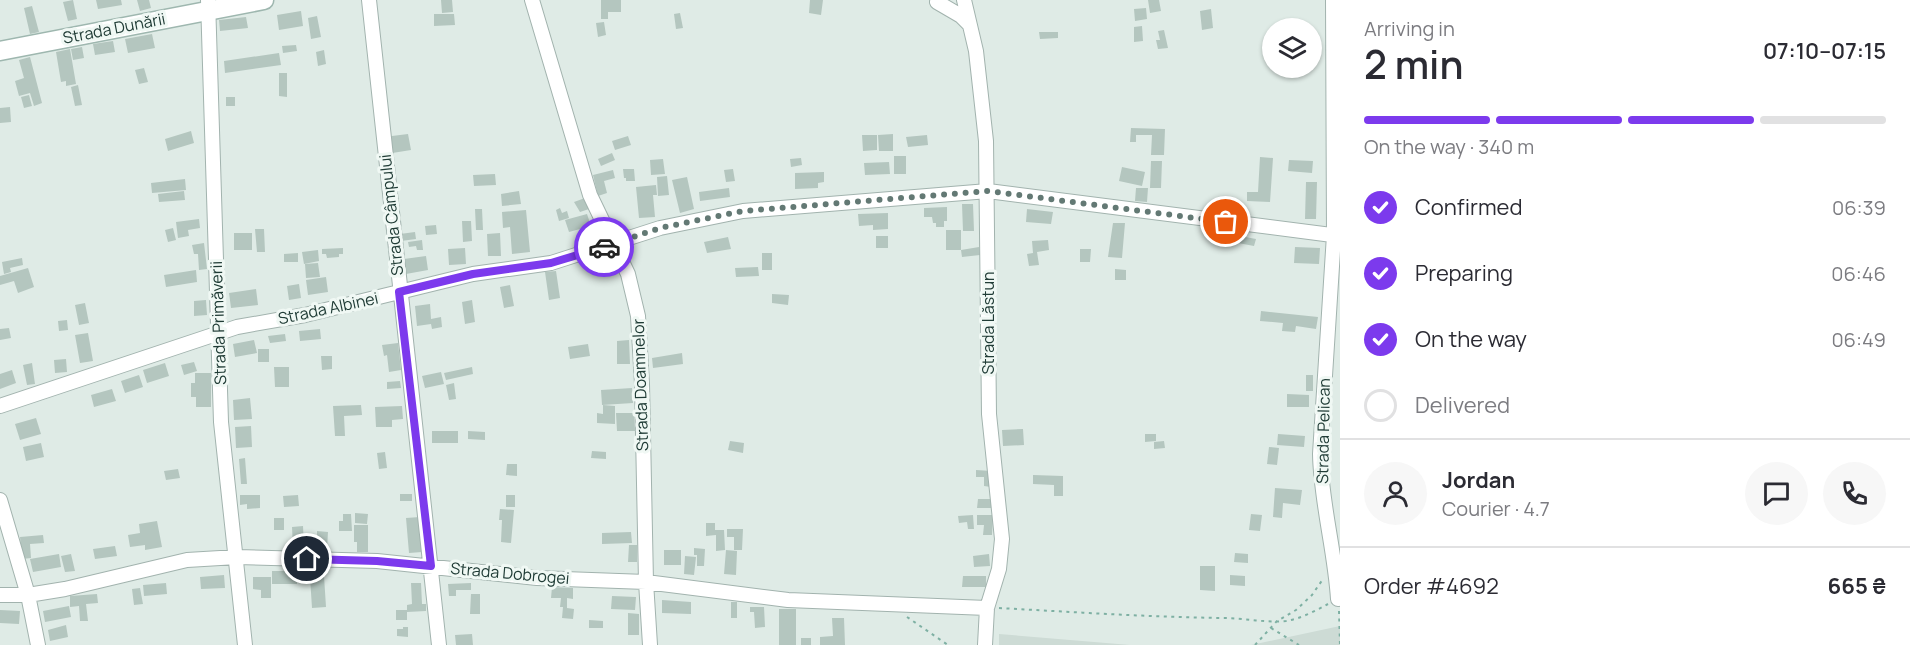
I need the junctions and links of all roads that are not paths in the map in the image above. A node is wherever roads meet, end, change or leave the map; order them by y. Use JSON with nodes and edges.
{"nodes":[{"id":1,"x":264,"y":0,"type":"edge"},
{"id":2,"x":369,"y":0,"type":"edge"},
{"id":3,"x":532,"y":0,"type":"edge"},
{"id":4,"x":964,"y":0,"type":"edge"},
{"id":5,"x":1333,"y":0,"type":"edge"},
{"id":6,"x":935,"y":1,"type":"edge"},
{"id":7,"x":208,"y":5,"type":"edge"},
{"id":8,"x":970,"y":24,"type":"junction"},
{"id":9,"x":0,"y":51,"type":"edge"},
{"id":10,"x":988,"y":191,"type":"junction"},
{"id":11,"x":1337,"y":236,"type":"edge"},
{"id":12,"x":614,"y":244,"type":"junction"},
{"id":13,"x":399,"y":292,"type":"junction"},
{"id":14,"x":218,"y":333,"type":"junction"},
{"id":15,"x":0,"y":406,"type":"edge"},
{"id":16,"x":0,"y":500,"type":"edge"},
{"id":17,"x":237,"y":557,"type":"junction"},
{"id":18,"x":431,"y":566,"type":"junction"},
{"id":19,"x":646,"y":582,"type":"junction"},
{"id":20,"x":0,"y":595,"type":"edge"},
{"id":21,"x":28,"y":595,"type":"junction"},
{"id":22,"x":1338,"y":599,"type":"road end"},
{"id":23,"x":987,"y":608,"type":"junction"},
{"id":24,"x":38,"y":645,"type":"edge"},
{"id":25,"x":245,"y":645,"type":"edge"},
{"id":26,"x":439,"y":645,"type":"edge"},
{"id":27,"x":650,"y":645,"type":"edge"},
{"id":28,"x":985,"y":645,"type":"edge"}],
"edges":[{"from":1,"to":7,"type":"main road","name":"Strada Dunării"},
{"from":2,"to":13,"type":"street","name":"Strada Câmpului"},
{"from":3,"to":12,"type":"street","name":"Strada Doamnelor"},
{"from":4,"to":8,"type":"street","name":"Strada Lăstun"},
{"from":5,"to":11,"type":"street","name":"Strada Pelican"},
{"from":6,"to":8,"type":"street"},
{"from":7,"to":9,"type":"main road","name":"Strada Dunării"},
{"from":7,"to":14,"type":"street","name":"Strada Primăverii"},
{"from":8,"to":10,"type":"street","name":"Strada Lăstun"},
{"from":10,"to":11,"type":"street","name":"Strada Albinei"},
{"from":10,"to":12,"type":"street","name":"Strada Albinei"},
{"from":10,"to":23,"type":"street","name":"Strada Lăstun"},
{"from":11,"to":22,"type":"street","name":"Strada Pelican"},
{"from":12,"to":13,"type":"street","name":"Strada Albinei"},
{"from":12,"to":19,"type":"street","name":"Strada Doamnelor"},
{"from":13,"to":14,"type":"street","name":"Strada Albinei"},
{"from":13,"to":18,"type":"street","name":"Strada Câmpului"},
{"from":14,"to":15,"type":"street","name":"Strada Albinei"},
{"from":14,"to":17,"type":"street","name":"Strada Primăverii"},
{"from":16,"to":21,"type":"street"},
{"from":17,"to":18,"type":"street","name":"Strada Dobrogei"},
{"from":17,"to":21,"type":"street","name":"Strada Dobrogei"},
{"from":17,"to":25,"type":"street","name":"Strada Primăverii"},
{"from":18,"to":19,"type":"street","name":"Strada Dobrogei"},
{"from":18,"to":26,"type":"street","name":"Strada Câmpului"},
{"from":19,"to":23,"type":"street","name":"Strada Dobrogei"},
{"from":19,"to":27,"type":"street","name":"Strada Doamnelor"},
{"from":20,"to":21,"type":"street","name":"Strada Dobrogei"},
{"from":21,"to":24,"type":"street"},
{"from":23,"to":28,"type":"street","name":"Strada Lăstun"}]}
